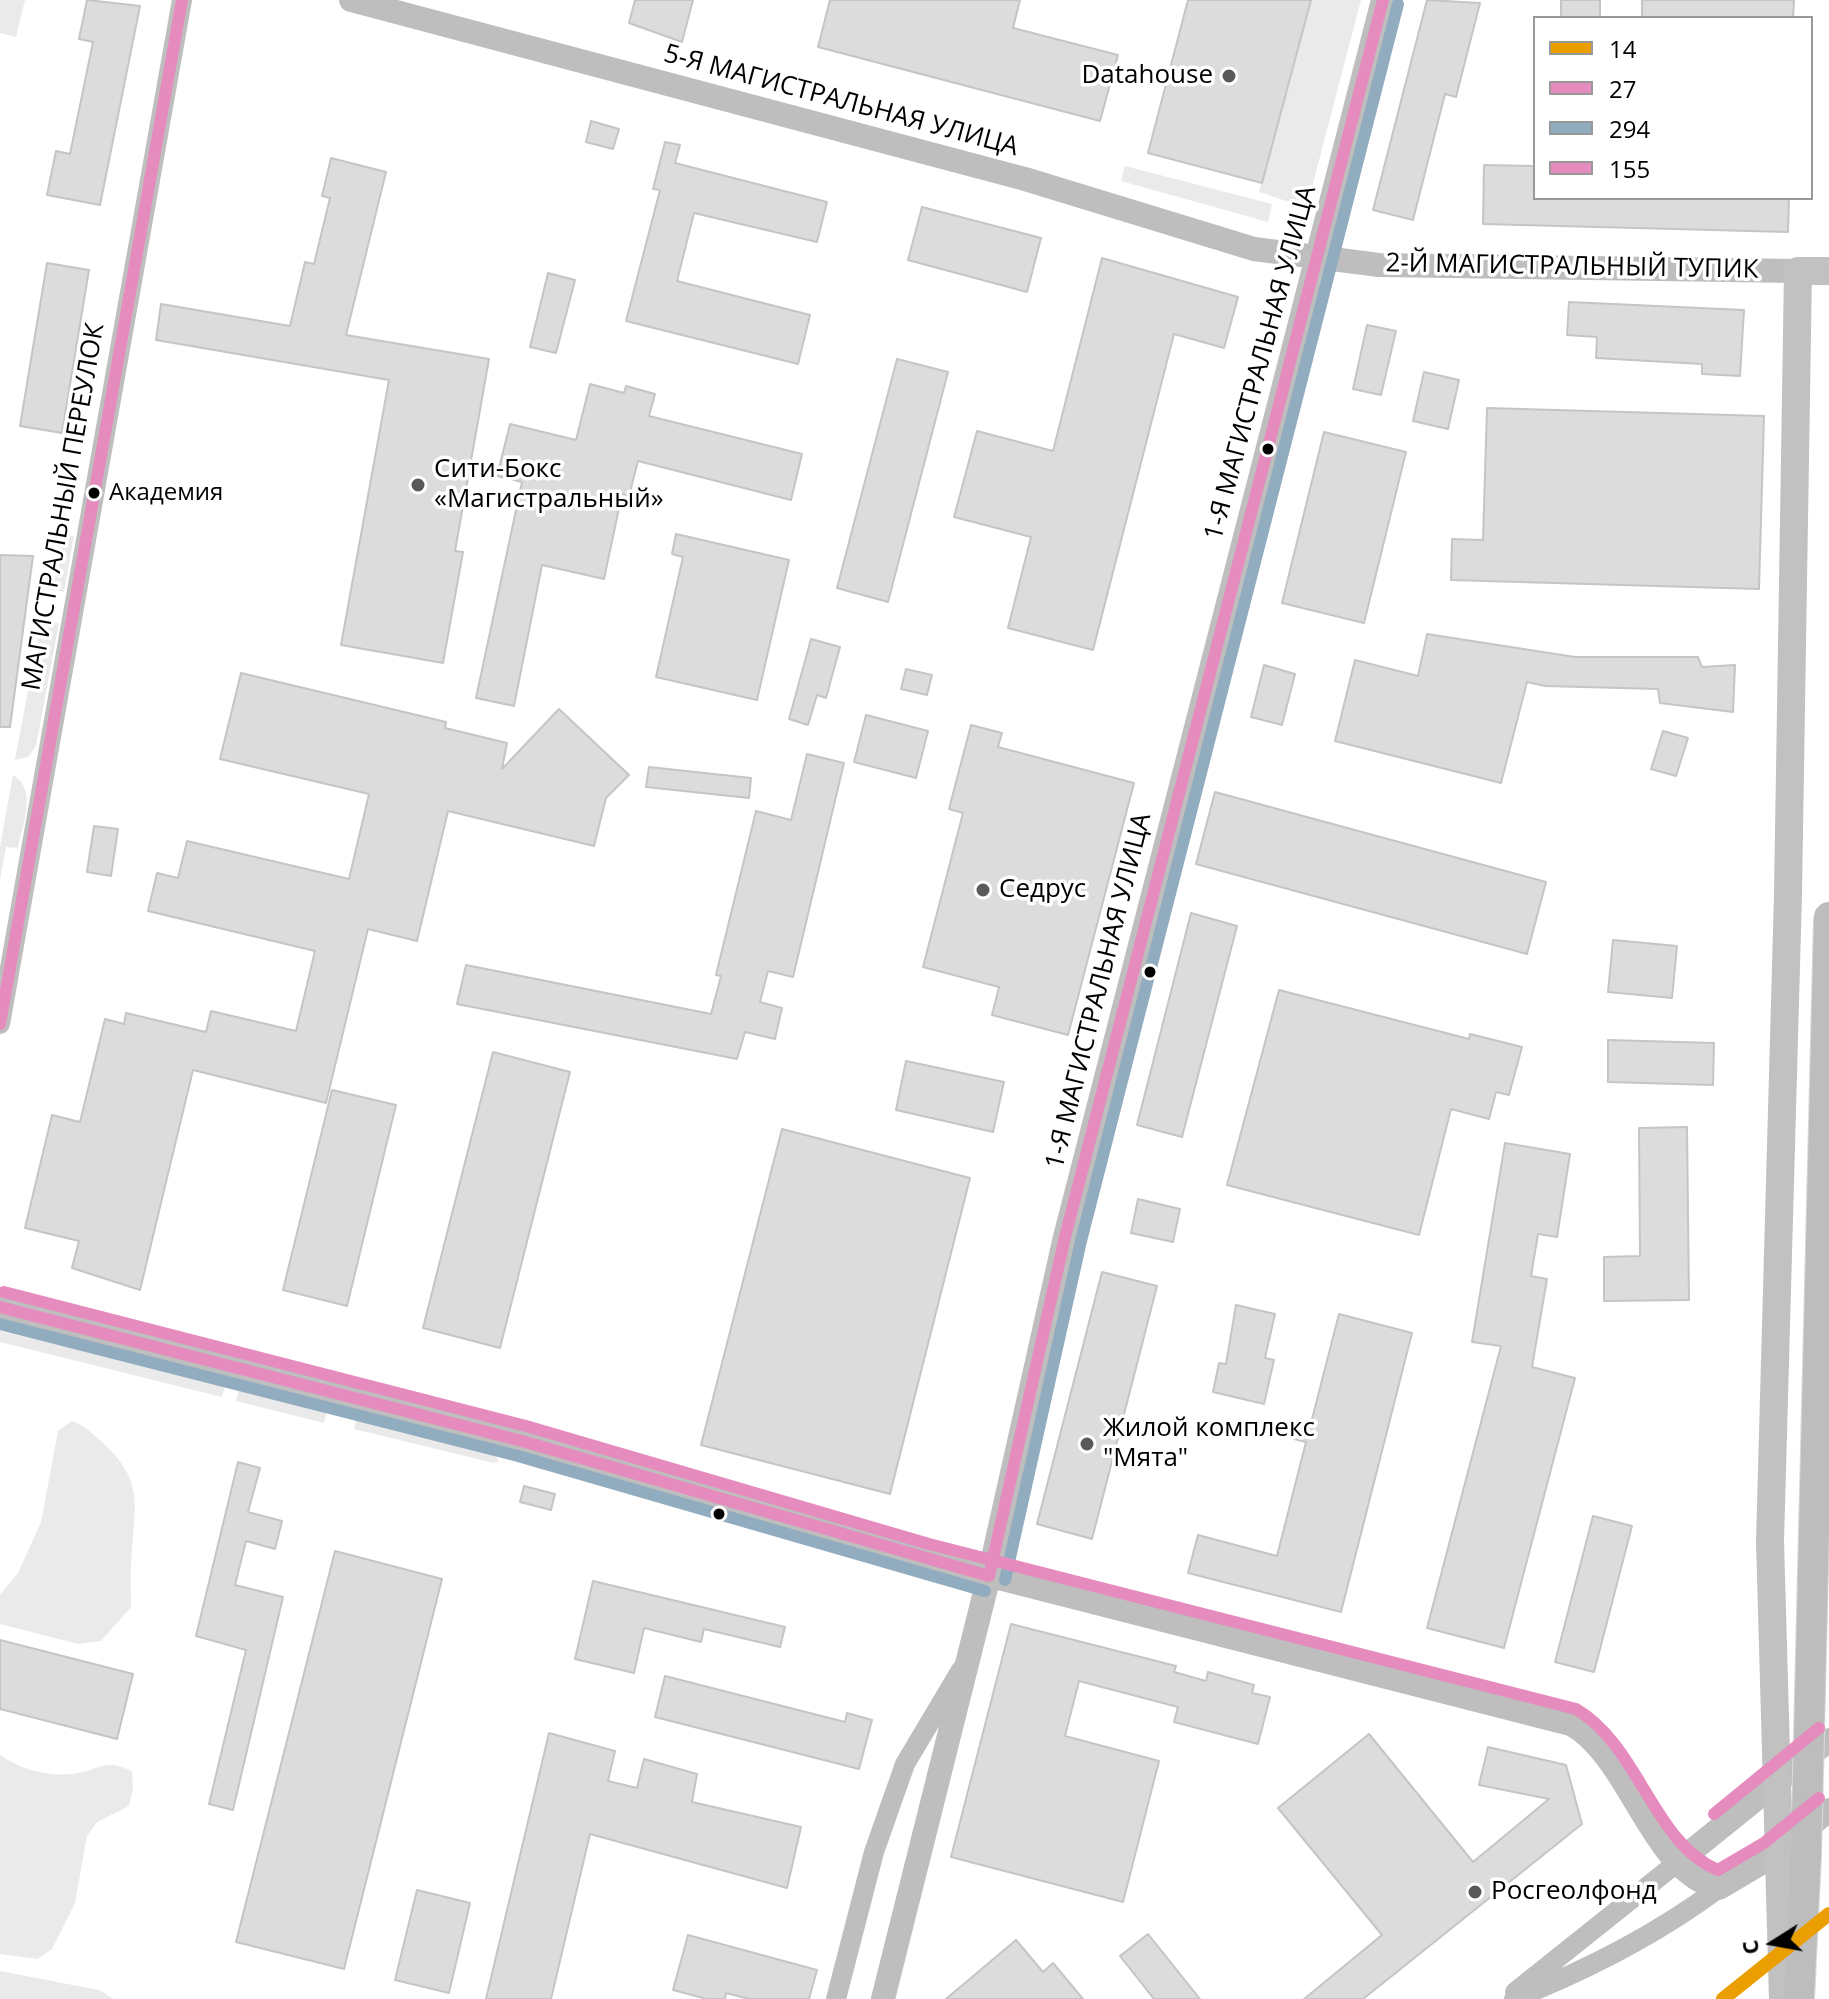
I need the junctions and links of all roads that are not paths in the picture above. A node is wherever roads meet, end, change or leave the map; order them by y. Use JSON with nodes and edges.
{"nodes":[{"id":1,"x":182,"y":0,"type":"edge"},
{"id":2,"x":351,"y":0,"type":"edge"},
{"id":3,"x":1383,"y":0,"type":"edge"},
{"id":4,"x":1315,"y":258,"type":"junction"},
{"id":5,"x":1798,"y":271,"type":"junction"},
{"id":6,"x":1829,"y":271,"type":"edge"},
{"id":7,"x":1829,"y":917,"type":"edge"},
{"id":8,"x":0,"y":1024,"type":"edge"},
{"id":9,"x":0,"y":1307,"type":"edge"},
{"id":10,"x":989,"y":1576,"type":"junction"},
{"id":11,"x":969,"y":1656,"type":"junction"},
{"id":12,"x":1829,"y":1740,"type":"edge"},
{"id":13,"x":1829,"y":1810,"type":"edge"},
{"id":14,"x":1678,"y":1862,"type":"junction"},
{"id":15,"x":1719,"y":1888,"type":"junction"},
{"id":16,"x":836,"y":1999,"type":"edge"},
{"id":17,"x":883,"y":1999,"type":"edge"},
{"id":18,"x":1506,"y":1999,"type":"edge"},
{"id":19,"x":1514,"y":1999,"type":"edge"},
{"id":20,"x":1783,"y":1999,"type":"edge"},
{"id":21,"x":1799,"y":1999,"type":"edge"}],
"edges":[{"from":1,"to":8,"type":"street","name":"МАГИСТРАЛЬНЫЙ ПЕРЕУЛОК"},
{"from":2,"to":4,"type":"street","name":"5-Я МАГИСТРАЛЬНАЯ УЛИЦА"},
{"from":3,"to":4,"type":"street","name":"1-Я МАГИСТРАЛЬНАЯ УЛИЦА"},
{"from":4,"to":5,"type":"street","name":"2-Й МАГИСТРАЛЬНЫЙ ТУПИК"},
{"from":4,"to":10,"type":"street","name":"1-Я МАГИСТРАЛЬНАЯ УЛИЦА"},
{"from":5,"to":6,"type":"main road","name":"2-Й МАГИСТРАЛЬНЫЙ ТУПИК"},
{"from":5,"to":20,"type":"main road","bridge":true},
{"from":7,"to":21,"type":"main road","bridge":true},
{"from":9,"to":10,"type":"street"},
{"from":10,"to":11,"type":"street","name":"1-Я МАГИСТРАЛЬНАЯ УЛИЦА"},
{"from":10,"to":14,"type":"street"},
{"from":11,"to":16,"type":"street"},
{"from":11,"to":17,"type":"street","name":"1-Я МАГИСТРАЛЬНАЯ УЛИЦА"},
{"from":12,"to":14,"type":"street"},
{"from":13,"to":15,"type":"street"},
{"from":14,"to":15,"type":"street"},
{"from":14,"to":18,"type":"street"},
{"from":15,"to":19,"type":"street"}]}
